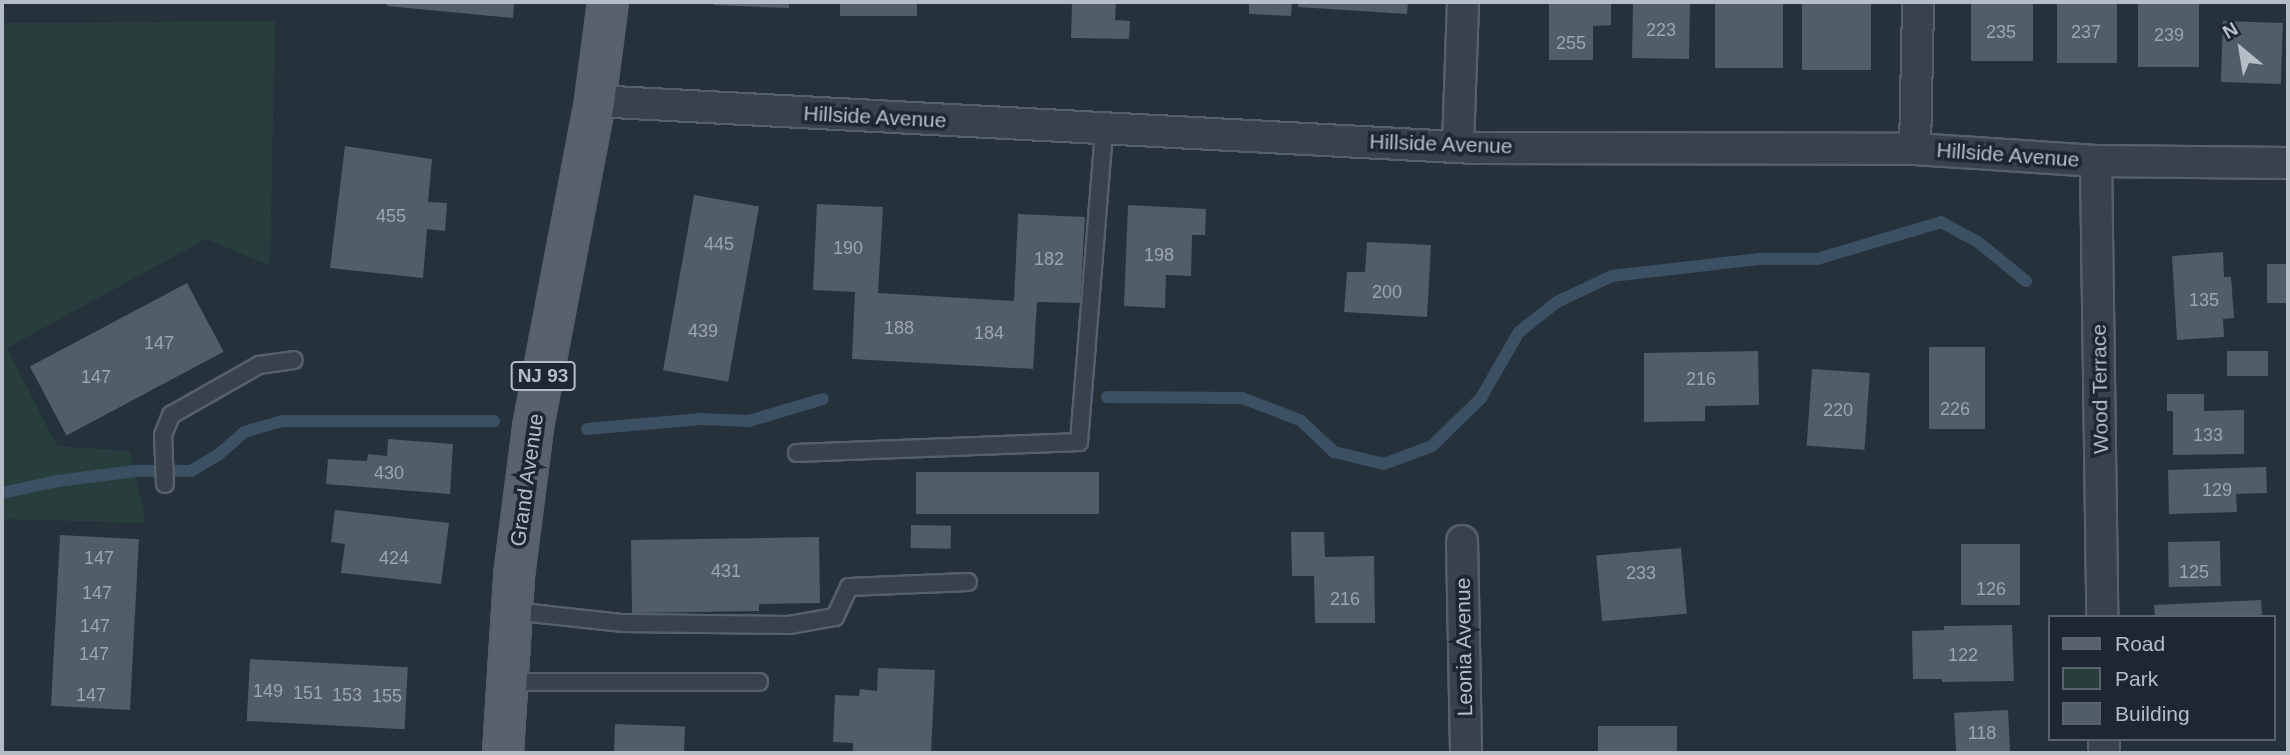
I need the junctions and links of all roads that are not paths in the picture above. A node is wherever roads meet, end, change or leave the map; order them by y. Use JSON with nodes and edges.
{"nodes":[{"id":1,"x":608,"y":2,"type":"edge"},
{"id":2,"x":1463,"y":2,"type":"edge"},
{"id":3,"x":1918,"y":2,"type":"edge"},
{"id":4,"x":595,"y":101,"type":"junction"},
{"id":5,"x":1104,"y":129,"type":"junction"},
{"id":6,"x":1458,"y":146,"type":"junction"},
{"id":7,"x":1915,"y":149,"type":"junction"},
{"id":8,"x":2096,"y":161,"type":"junction"},
{"id":9,"x":2288,"y":163,"type":"edge"},
{"id":10,"x":294,"y":360,"type":"dead end"},
{"id":11,"x":797,"y":453,"type":"dead end"},
{"id":12,"x":165,"y":484,"type":"dead end"},
{"id":13,"x":1462,"y":541,"type":"dead end"},
{"id":14,"x":968,"y":582,"type":"dead end"},
{"id":15,"x":512,"y":611,"type":"junction"},
{"id":16,"x":2102,"y":615,"type":"edge"},
{"id":17,"x":508,"y":682,"type":"junction"},
{"id":18,"x":759,"y":682,"type":"dead end"},
{"id":19,"x":503,"y":753,"type":"edge"},
{"id":20,"x":1466,"y":753,"type":"edge"}],
"edges":[{"from":1,"to":4,"type":"main road","name":"Grand Avenue","number":"NJ 93"},
{"from":2,"to":6,"type":"street"},
{"from":3,"to":7,"type":"street"},
{"from":4,"to":5,"type":"street","name":"Hillside Avenue"},
{"from":4,"to":15,"type":"main road","name":"Grand Avenue","number":"NJ 93"},
{"from":5,"to":6,"type":"street","name":"Hillside Avenue"},
{"from":5,"to":11,"type":"lane"},
{"from":6,"to":7,"type":"street","name":"Hillside Avenue"},
{"from":7,"to":8,"type":"street","name":"Hillside Avenue"},
{"from":8,"to":9,"type":"street","name":"Hillside Avenue"},
{"from":8,"to":16,"type":"street","name":"Wood Terrace"},
{"from":10,"to":12,"type":"lane"},
{"from":13,"to":20,"type":"street","name":"Leonia Avenue"},
{"from":14,"to":15,"type":"lane"},
{"from":15,"to":17,"type":"main road","name":"Grand Avenue","number":"NJ 93"},
{"from":17,"to":18,"type":"lane"},
{"from":17,"to":19,"type":"main road","name":"Grand Avenue","number":"NJ 93"}]}
